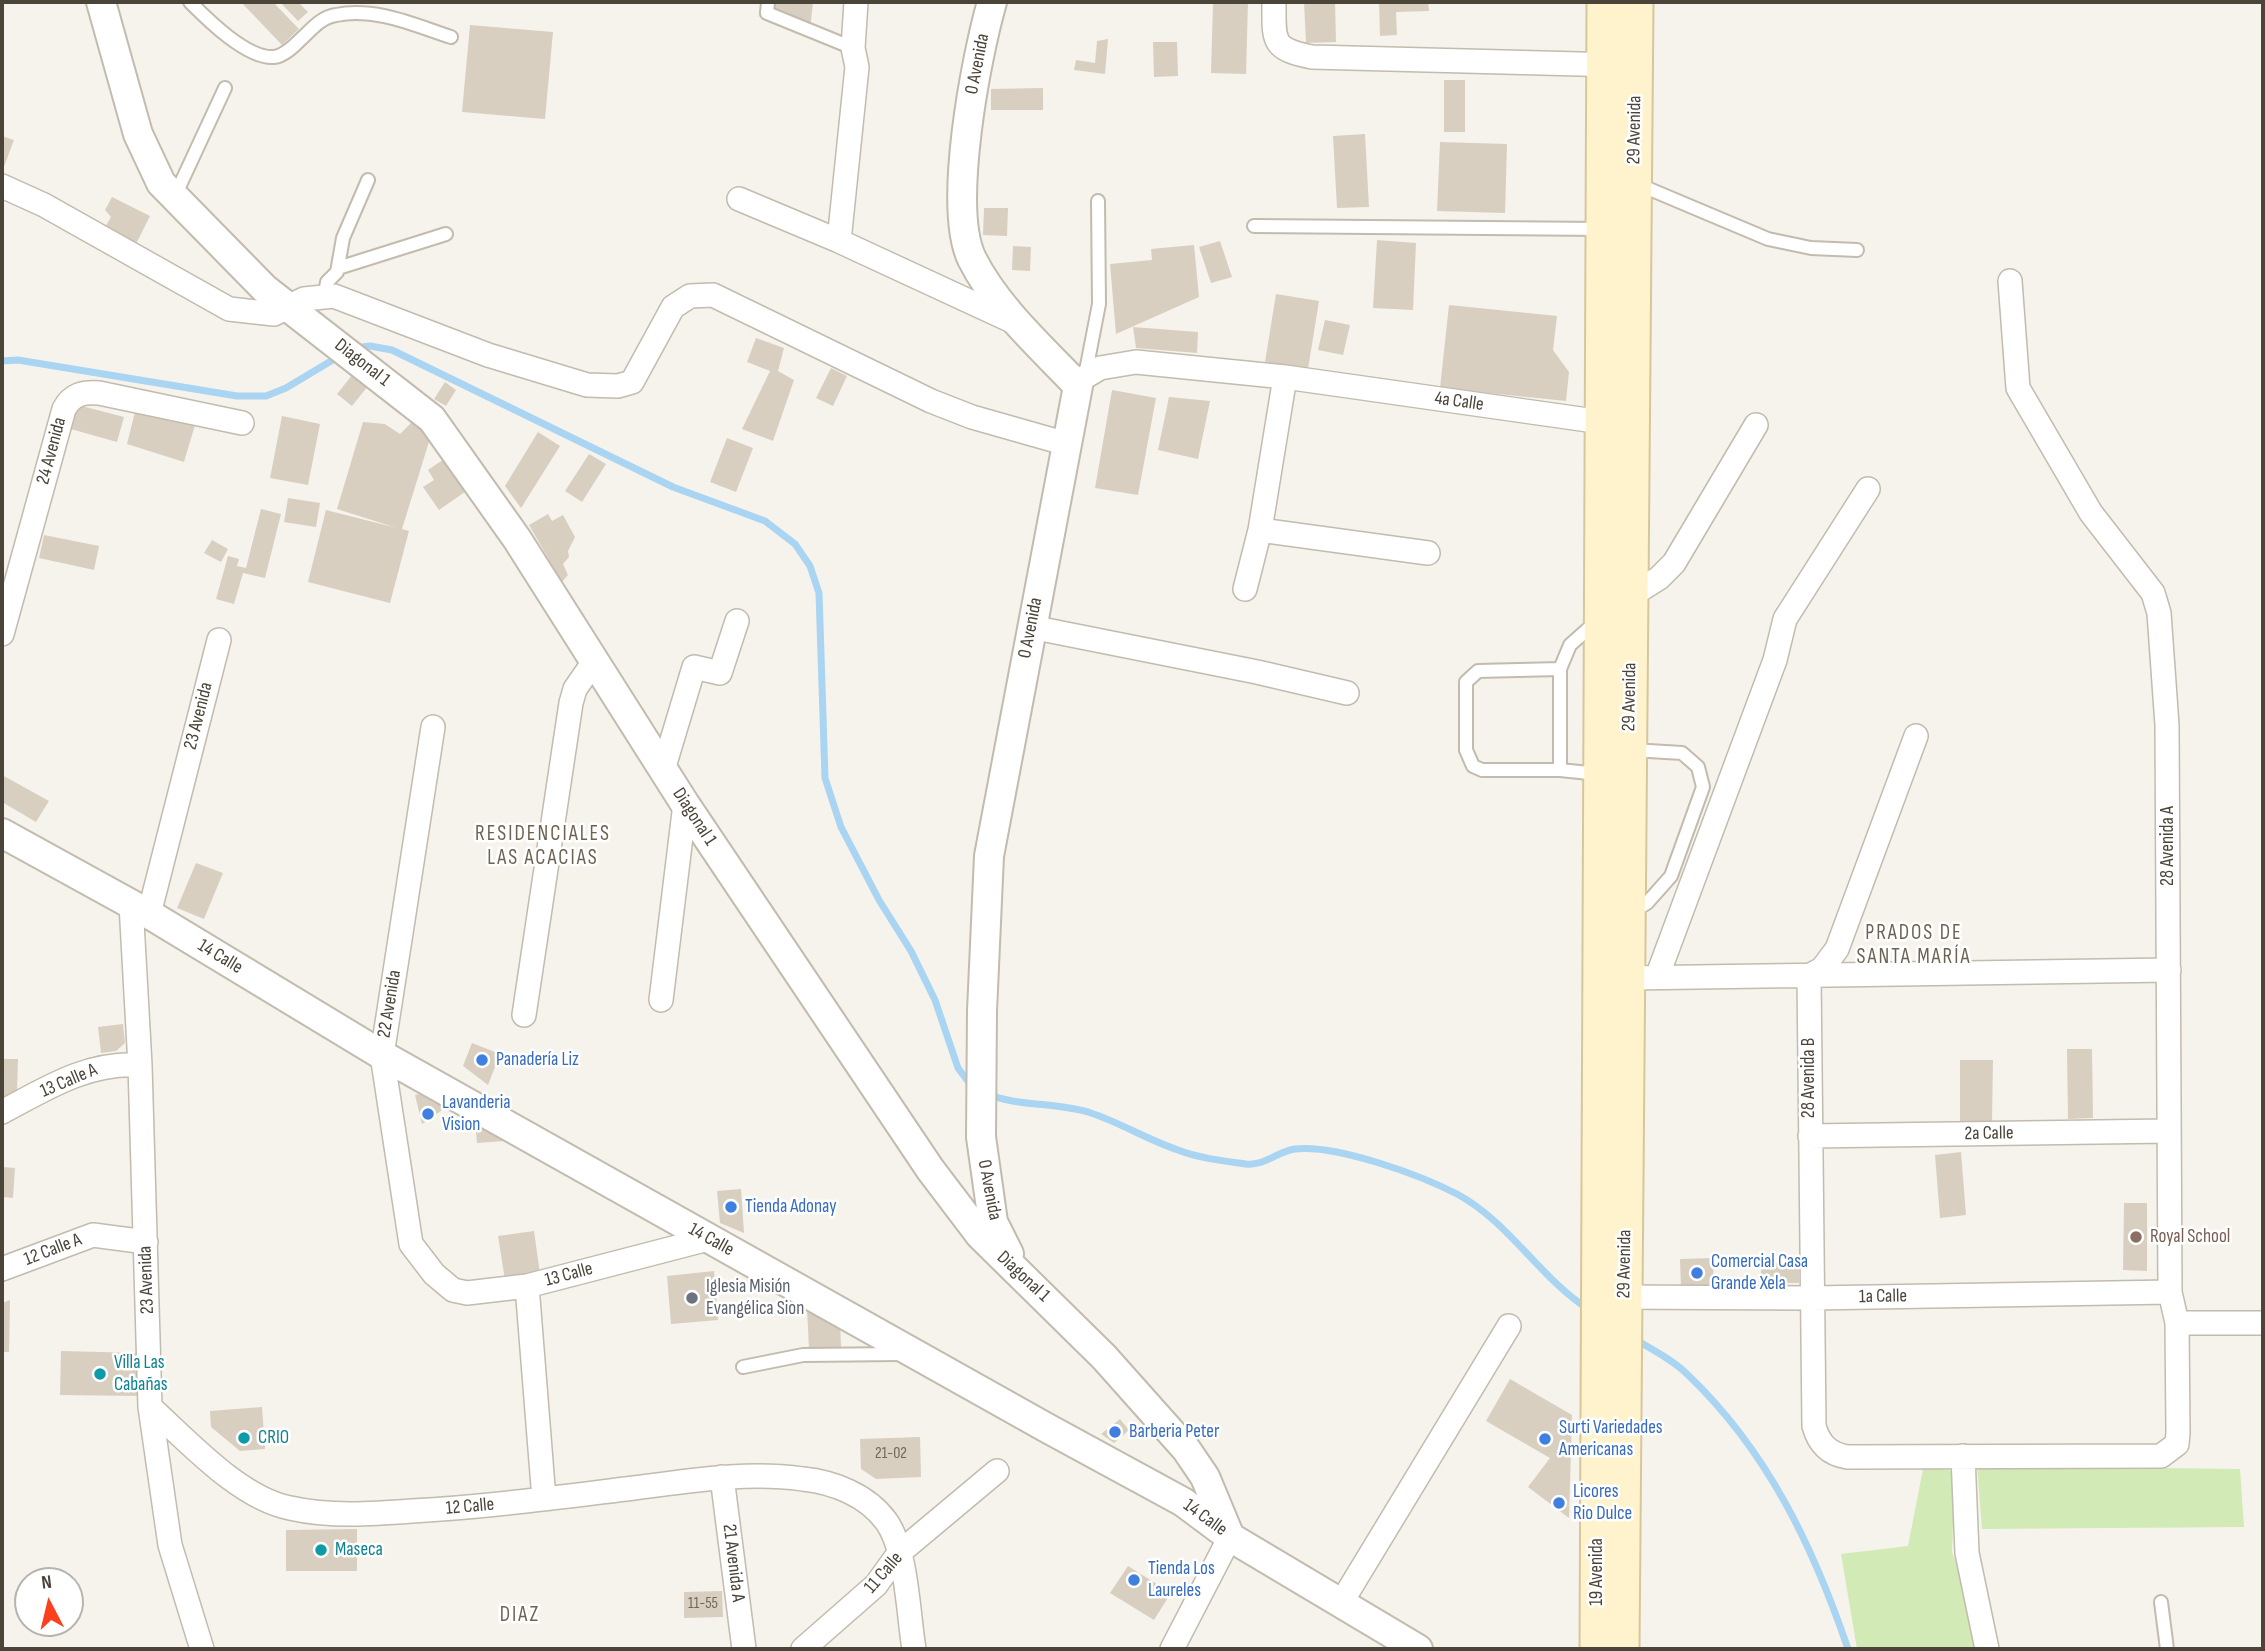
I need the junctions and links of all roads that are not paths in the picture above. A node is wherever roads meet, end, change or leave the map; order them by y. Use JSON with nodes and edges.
{"nodes":[{"id":1,"x":101,"y":2,"type":"edge"},
{"id":2,"x":190,"y":2,"type":"edge"},
{"id":3,"x":768,"y":2,"type":"edge"},
{"id":4,"x":856,"y":2,"type":"edge"},
{"id":5,"x":992,"y":2,"type":"edge"},
{"id":6,"x":1274,"y":2,"type":"edge"},
{"id":7,"x":1604,"y":2,"type":"edge"},
{"id":8,"x":1636,"y":2,"type":"edge"},
{"id":9,"x":452,"y":37,"type":"dead end"},
{"id":10,"x":853,"y":48,"type":"junction"},
{"id":11,"x":1619,"y":65,"type":"junction"},
{"id":12,"x":225,"y":88,"type":"dead end"},
{"id":13,"x":368,"y":180,"type":"dead end"},
{"id":14,"x":1634,"y":182,"type":"junction"},
{"id":15,"x":2,"y":186,"type":"edge"},
{"id":16,"x":174,"y":198,"type":"junction"},
{"id":17,"x":739,"y":199,"type":"dead end"},
{"id":18,"x":1098,"y":201,"type":"dead end"},
{"id":19,"x":1254,"y":226,"type":"dead end"},
{"id":20,"x":1618,"y":230,"type":"junction"},
{"id":21,"x":446,"y":234,"type":"dead end"},
{"id":22,"x":839,"y":240,"type":"junction"},
{"id":23,"x":1857,"y":250,"type":"dead end"},
{"id":24,"x":338,"y":268,"type":"junction"},
{"id":25,"x":2010,"y":281,"type":"dead end"},
{"id":26,"x":325,"y":295,"type":"junction"},
{"id":27,"x":289,"y":309,"type":"junction"},
{"id":28,"x":1020,"y":325,"type":"junction"},
{"id":29,"x":1286,"y":377,"type":"junction"},
{"id":30,"x":1082,"y":381,"type":"junction"},
{"id":31,"x":242,"y":422,"type":"dead end"},
{"id":32,"x":1618,"y":424,"type":"junction"},
{"id":33,"x":1756,"y":425,"type":"dead end"},
{"id":34,"x":1067,"y":443,"type":"junction"},
{"id":35,"x":1868,"y":489,"type":"dead end"},
{"id":36,"x":1259,"y":530,"type":"junction"},
{"id":37,"x":1428,"y":553,"type":"dead end"},
{"id":38,"x":1245,"y":589,"type":"dead end"},
{"id":39,"x":1632,"y":595,"type":"junction"},
{"id":40,"x":1601,"y":618,"type":"junction"},
{"id":41,"x":737,"y":621,"type":"dead end"},
{"id":42,"x":1031,"y":627,"type":"junction"},
{"id":43,"x":2,"y":634,"type":"edge"},
{"id":44,"x":219,"y":640,"type":"dead end"},
{"id":45,"x":593,"y":663,"type":"junction"},
{"id":46,"x":1560,"y":669,"type":"junction"},
{"id":47,"x":1346,"y":693,"type":"dead end"},
{"id":48,"x":433,"y":727,"type":"dead end"},
{"id":49,"x":1916,"y":736,"type":"dead end"},
{"id":50,"x":1630,"y":750,"type":"junction"},
{"id":51,"x":1560,"y":769,"type":"junction"},
{"id":52,"x":663,"y":770,"type":"junction"},
{"id":53,"x":1600,"y":774,"type":"junction"},
{"id":54,"x":685,"y":804,"type":"junction"},
{"id":55,"x":2,"y":833,"type":"edge"},
{"id":56,"x":140,"y":909,"type":"junction"},
{"id":57,"x":1629,"y":914,"type":"junction"},
{"id":58,"x":2169,"y":970,"type":"junction"},
{"id":59,"x":1809,"y":976,"type":"junction"},
{"id":60,"x":1643,"y":978,"type":"junction"},
{"id":61,"x":661,"y":1000,"type":"dead end"},
{"id":62,"x":524,"y":1015,"type":"dead end"},
{"id":63,"x":382,"y":1055,"type":"junction"},
{"id":64,"x":139,"y":1065,"type":"junction"},
{"id":65,"x":2,"y":1112,"type":"edge"},
{"id":66,"x":2169,"y":1131,"type":"junction"},
{"id":67,"x":1810,"y":1136,"type":"junction"},
{"id":68,"x":708,"y":1239,"type":"junction"},
{"id":69,"x":146,"y":1242,"type":"junction"},
{"id":70,"x":2,"y":1269,"type":"edge"},
{"id":71,"x":434,"y":1274,"type":"joint"},
{"id":72,"x":1032,"y":1284,"type":"junction"},
{"id":73,"x":527,"y":1286,"type":"junction"},
{"id":74,"x":2170,"y":1292,"type":"junction"},
{"id":75,"x":1813,"y":1298,"type":"junction"},
{"id":76,"x":1611,"y":1301,"type":"junction"},
{"id":77,"x":2177,"y":1322,"type":"junction"},
{"id":78,"x":2263,"y":1323,"type":"edge"},
{"id":79,"x":1509,"y":1326,"type":"dead end"},
{"id":80,"x":917,"y":1355,"type":"junction"},
{"id":81,"x":743,"y":1367,"type":"dead end"},
{"id":82,"x":1596,"y":1368,"type":"joint"},
{"id":83,"x":1624,"y":1393,"type":"joint"},
{"id":84,"x":150,"y":1407,"type":"junction"},
{"id":85,"x":1963,"y":1456,"type":"junction"},
{"id":86,"x":997,"y":1471,"type":"dead end"},
{"id":87,"x":722,"y":1477,"type":"junction"},
{"id":88,"x":544,"y":1499,"type":"junction"},
{"id":89,"x":1230,"y":1537,"type":"junction"},
{"id":90,"x":899,"y":1553,"type":"junction"},
{"id":91,"x":2161,"y":1602,"type":"dead end"},
{"id":92,"x":1341,"y":1603,"type":"junction"},
{"id":93,"x":202,"y":1649,"type":"edge"},
{"id":94,"x":744,"y":1649,"type":"edge"},
{"id":95,"x":803,"y":1649,"type":"edge"},
{"id":96,"x":914,"y":1649,"type":"edge"},
{"id":97,"x":1172,"y":1649,"type":"edge"},
{"id":98,"x":1418,"y":1649,"type":"edge"},
{"id":99,"x":1597,"y":1649,"type":"edge"},
{"id":100,"x":1622,"y":1649,"type":"edge"},
{"id":101,"x":1987,"y":1649,"type":"edge"},
{"id":102,"x":2166,"y":1649,"type":"edge"}],
"edges":[{"from":1,"to":16,"type":"street","name":"Diagonal 1"},
{"from":2,"to":9,"type":"lane"},
{"from":3,"to":10,"type":"lane"},
{"from":4,"to":10,"type":"street"},
{"from":5,"to":28,"type":"street","name":"0 Avenida"},
{"from":6,"to":11,"type":"street"},
{"from":7,"to":11,"type":"main road","name":"29 Avenida"},
{"from":8,"to":11,"type":"main road","name":"29 Avenida"},
{"from":10,"to":22,"type":"street"},
{"from":11,"to":14,"type":"main road","name":"29 Avenida"},
{"from":11,"to":20,"type":"main road","name":"29 Avenida"},
{"from":12,"to":16,"type":"lane"},
{"from":13,"to":24,"type":"lane"},
{"from":14,"to":20,"type":"main road","name":"29 Avenida"},
{"from":14,"to":23,"type":"lane"},
{"from":15,"to":27,"type":"street"},
{"from":16,"to":27,"type":"street","name":"Diagonal 1"},
{"from":17,"to":22,"type":"street"},
{"from":18,"to":30,"type":"lane"},
{"from":19,"to":20,"type":"lane"},
{"from":20,"to":32,"type":"main road","name":"29 Avenida"},
{"from":21,"to":24,"type":"lane"},
{"from":22,"to":28,"type":"street"},
{"from":24,"to":26,"type":"lane"},
{"from":25,"to":58,"type":"street","name":"28 Avenida A"},
{"from":26,"to":27,"type":"street"},
{"from":26,"to":34,"type":"street"},
{"from":27,"to":45,"type":"street","name":"Diagonal 1"},
{"from":28,"to":30,"type":"street","name":"0 Avenida"},
{"from":29,"to":30,"type":"street","name":"4a Calle"},
{"from":29,"to":32,"type":"street","name":"4a Calle"},
{"from":29,"to":36,"type":"street"},
{"from":30,"to":34,"type":"street","name":"0 Avenida"},
{"from":31,"to":43,"type":"street","name":"24 Avenida"},
{"from":32,"to":39,"type":"main road","name":"29 Avenida"},
{"from":32,"to":40,"type":"main road","name":"29 Avenida"},
{"from":33,"to":39,"type":"street"},
{"from":34,"to":42,"type":"street","name":"0 Avenida"},
{"from":35,"to":60,"type":"street"},
{"from":36,"to":37,"type":"street"},
{"from":36,"to":38,"type":"street"},
{"from":39,"to":50,"type":"main road","name":"29 Avenida"},
{"from":40,"to":46,"type":"lane"},
{"from":40,"to":53,"type":"main road","name":"29 Avenida"},
{"from":41,"to":52,"type":"street"},
{"from":42,"to":47,"type":"street"},
{"from":42,"to":72,"type":"street","name":"0 Avenida"},
{"from":44,"to":56,"type":"street","name":"23 Avenida"},
{"from":45,"to":52,"type":"street","name":"Diagonal 1"},
{"from":45,"to":62,"type":"street"},
{"from":46,"to":51,"type":"lane"},
{"from":46,"to":51,"type":"lane"},
{"from":48,"to":63,"type":"street","name":"22 Avenida"},
{"from":49,"to":59,"type":"street"},
{"from":50,"to":57,"type":"main road","name":"29 Avenida"},
{"from":50,"to":57,"type":"lane"},
{"from":51,"to":53,"type":"lane"},
{"from":52,"to":54,"type":"street","name":"Diagonal 1"},
{"from":53,"to":76,"type":"main road","name":"29 Avenida"},
{"from":54,"to":61,"type":"street"},
{"from":54,"to":72,"type":"street","name":"Diagonal 1"},
{"from":55,"to":56,"type":"street","name":"14 Calle"},
{"from":56,"to":63,"type":"street","name":"14 Calle"},
{"from":56,"to":64,"type":"street","name":"23 Avenida"},
{"from":57,"to":60,"type":"main road","name":"29 Avenida"},
{"from":58,"to":59,"type":"street"},
{"from":58,"to":66,"type":"street","name":"28 Avenida A"},
{"from":59,"to":60,"type":"street"},
{"from":59,"to":67,"type":"street","name":"28 Avenida B"},
{"from":60,"to":76,"type":"main road","name":"29 Avenida"},
{"from":63,"to":68,"type":"street","name":"14 Calle"},
{"from":63,"to":71,"type":"street","name":"22 Avenida"},
{"from":64,"to":65,"type":"street","name":"13 Calle A"},
{"from":64,"to":69,"type":"street","name":"23 Avenida"},
{"from":66,"to":67,"type":"street","name":"2a Calle"},
{"from":66,"to":74,"type":"street","name":"28 Avenida A"},
{"from":67,"to":75,"type":"street","name":"28 Avenida B"},
{"from":68,"to":73,"type":"street","name":"13 Calle"},
{"from":68,"to":80,"type":"street","name":"14 Calle"},
{"from":69,"to":70,"type":"street","name":"12 Calle A"},
{"from":69,"to":84,"type":"street","name":"23 Avenida"},
{"from":71,"to":73,"type":"street","name":"13 Calle"},
{"from":72,"to":89,"type":"street","name":"Diagonal 1"},
{"from":73,"to":88,"type":"street"},
{"from":74,"to":75,"type":"street","name":"1a Calle"},
{"from":74,"to":77,"type":"street","name":"28 Avenida A"},
{"from":75,"to":76,"type":"street","name":"1a Calle"},
{"from":75,"to":85,"type":"street","name":"28 Avenida B"},
{"from":76,"to":82,"type":"main road","name":"29 Avenida"},
{"from":76,"to":83,"type":"main road","name":"29 Avenida"},
{"from":77,"to":78,"type":"street"},
{"from":77,"to":85,"type":"street","name":"28 Avenida A"},
{"from":79,"to":92,"type":"street"},
{"from":80,"to":81,"type":"lane"},
{"from":80,"to":89,"type":"street","name":"14 Calle"},
{"from":82,"to":99,"type":"main road","name":"19 Avenida"},
{"from":83,"to":100,"type":"main road","name":"19 Avenida"},
{"from":84,"to":88,"type":"street","name":"12 Calle"},
{"from":84,"to":93,"type":"street","name":"23 Avenida"},
{"from":85,"to":101,"type":"street"},
{"from":86,"to":90,"type":"street","name":"11 Calle"},
{"from":87,"to":88,"type":"street","name":"12 Calle"},
{"from":87,"to":90,"type":"street","name":"12 Calle"},
{"from":87,"to":94,"type":"street","name":"21 Avenida A"},
{"from":89,"to":92,"type":"street","name":"14 Calle"},
{"from":89,"to":97,"type":"street"},
{"from":90,"to":95,"type":"street","name":"11 Calle"},
{"from":90,"to":96,"type":"street","name":"12 Calle"},
{"from":91,"to":102,"type":"lane"},
{"from":92,"to":98,"type":"street","name":"14 Calle"}]}
